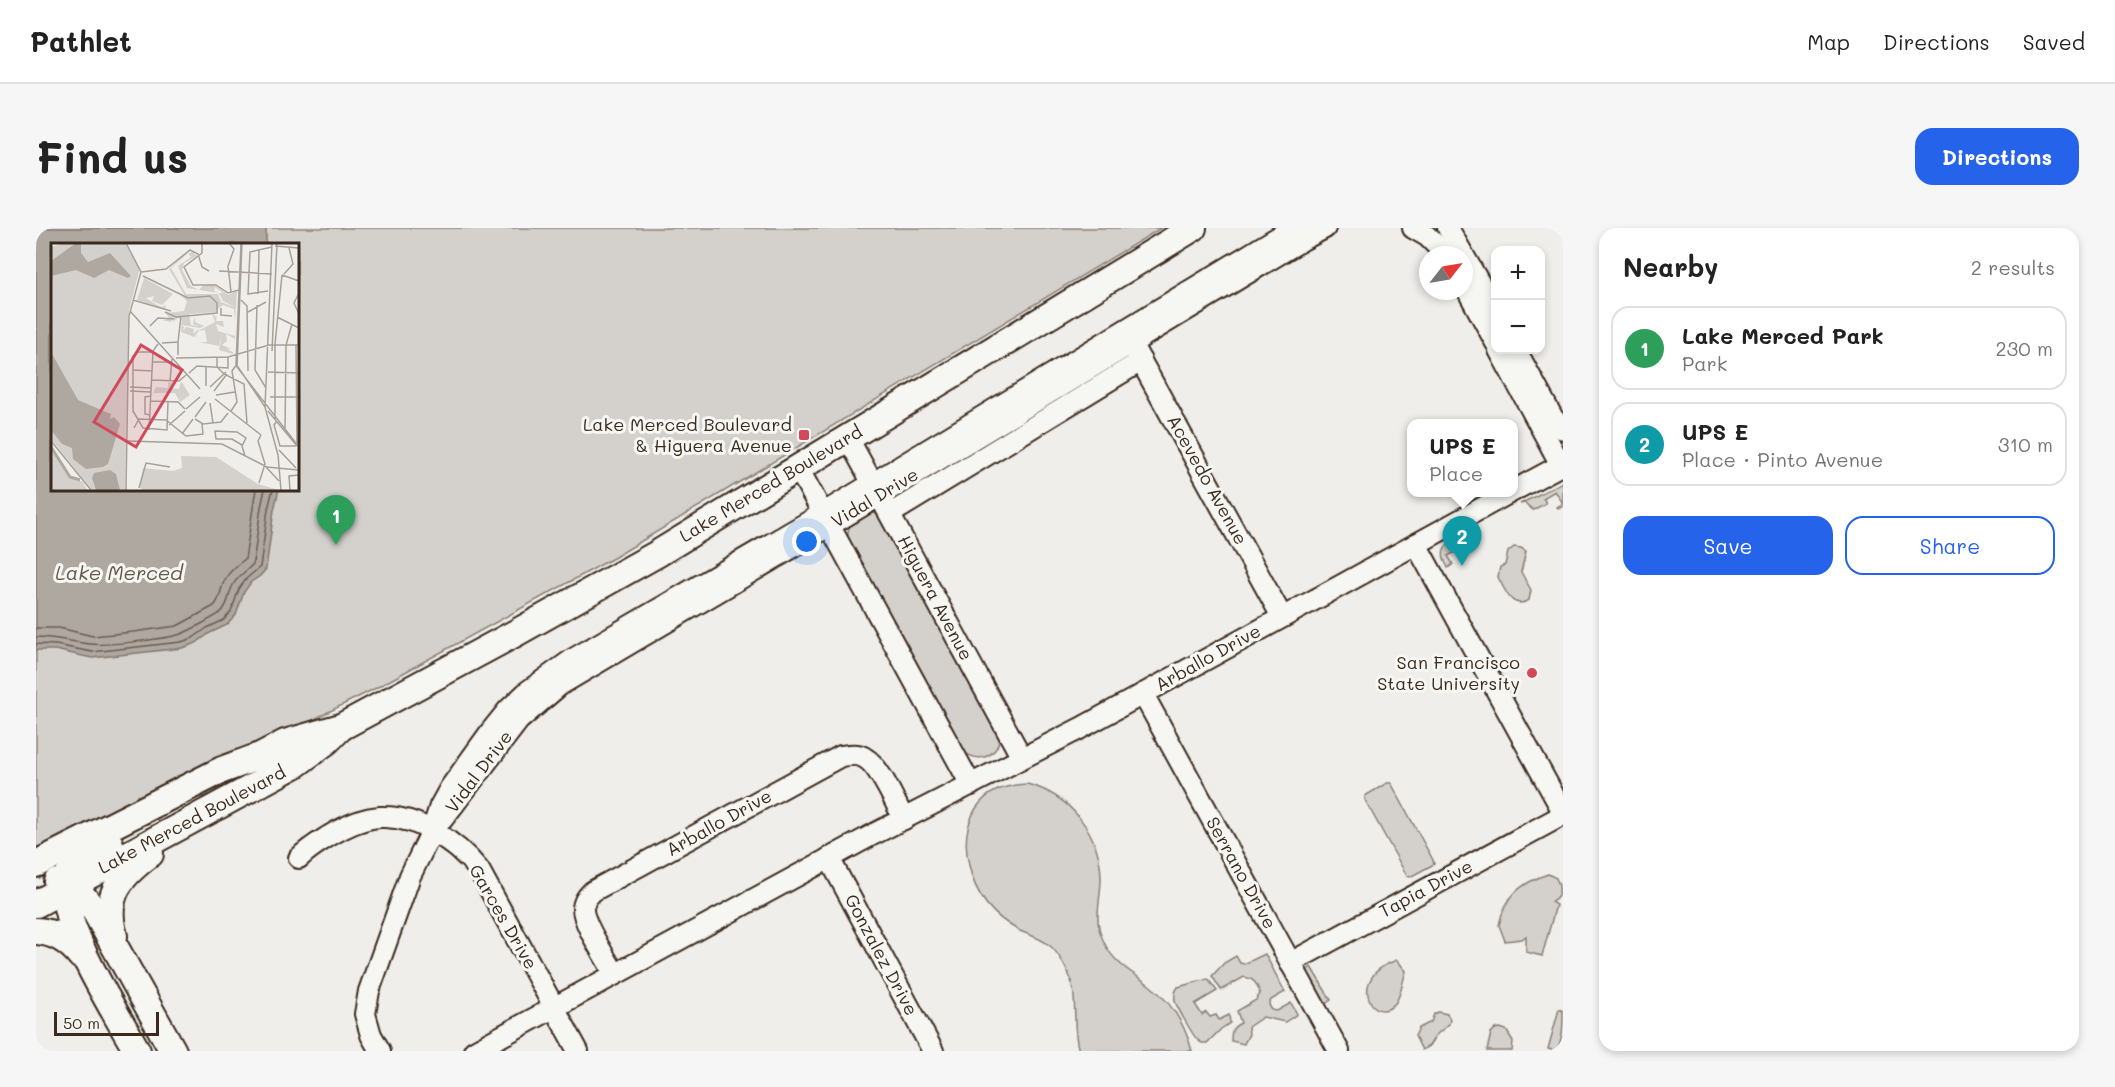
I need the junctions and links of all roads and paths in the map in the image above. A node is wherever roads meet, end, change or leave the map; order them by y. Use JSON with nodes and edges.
{"nodes":[{"id":1,"x":1193,"y":228,"type":"edge"},
{"id":2,"x":1293,"y":228,"type":"edge"},
{"id":3,"x":1325,"y":228,"type":"edge"},
{"id":4,"x":1413,"y":228,"type":"edge"},
{"id":5,"x":1449,"y":244,"type":"edge"},
{"id":6,"x":1473,"y":300,"type":"edge"},
{"id":7,"x":1491,"y":305,"type":"edge"},
{"id":8,"x":1491,"y":334,"type":"edge"},
{"id":9,"x":1131,"y":343,"type":"junction"},
{"id":10,"x":1501,"y":354,"type":"edge"},
{"id":11,"x":1518,"y":354,"type":"edge"},
{"id":12,"x":1141,"y":361,"type":"junction"},
{"id":13,"x":1563,"y":429,"type":"edge"},
{"id":14,"x":848,"y":438,"type":"junction"},
{"id":15,"x":1562,"y":465,"type":"edge"},
{"id":16,"x":798,"y":468,"type":"junction"},
{"id":17,"x":876,"y":489,"type":"junction"},
{"id":18,"x":1518,"y":489,"type":"edge"},
{"id":19,"x":1503,"y":497,"type":"edge"},
{"id":20,"x":890,"y":514,"type":"junction"},
{"id":21,"x":825,"y":520,"type":"junction"},
{"id":22,"x":1416,"y":544,"type":"junction"},
{"id":23,"x":1282,"y":617,"type":"junction"},
{"id":24,"x":1143,"y":694,"type":"junction"},
{"id":25,"x":341,"y":727,"type":"junction"},
{"id":26,"x":260,"y":756,"type":"junction"},
{"id":27,"x":1022,"y":759,"type":"junction"},
{"id":28,"x":971,"y":785,"type":"junction"},
{"id":29,"x":224,"y":801,"type":"junction"},
{"id":30,"x":1563,"y":813,"type":"edge"},
{"id":31,"x":904,"y":819,"type":"junction"},
{"id":32,"x":432,"y":831,"type":"junction"},
{"id":33,"x":299,"y":858,"type":"dead end"},
{"id":34,"x":829,"y":858,"type":"junction"},
{"id":35,"x":36,"y":864,"type":"edge"},
{"id":36,"x":67,"y":885,"type":"junction"},
{"id":37,"x":36,"y":886,"type":"edge"},
{"id":38,"x":36,"y":904,"type":"edge"},
{"id":39,"x":36,"y":931,"type":"edge"},
{"id":40,"x":1290,"y":963,"type":"junction"},
{"id":41,"x":125,"y":964,"type":"junction"},
{"id":42,"x":615,"y":974,"type":"junction"},
{"id":43,"x":98,"y":980,"type":"junction"},
{"id":44,"x":554,"y":1008,"type":"junction"},
{"id":45,"x":137,"y":1051,"type":"edge"},
{"id":46,"x":173,"y":1051,"type":"edge"},
{"id":47,"x":380,"y":1051,"type":"edge"},
{"id":48,"x":474,"y":1051,"type":"edge"},
{"id":49,"x":578,"y":1051,"type":"edge"},
{"id":50,"x":933,"y":1051,"type":"edge"},
{"id":51,"x":1339,"y":1051,"type":"edge"}],
"edges":[{"from":1,"to":14,"type":"main road","name":"Lake Merced Boulevard"},
{"from":2,"to":17,"type":"street","name":"Vidal Drive"},
{"from":3,"to":9,"type":"street","name":"Vidal Drive"},
{"from":4,"to":5,"type":"street"},
{"from":5,"to":7,"type":"street"},
{"from":6,"to":8,"type":"street"},
{"from":9,"to":12,"type":"street","name":"Acevedo Avenue"},
{"from":9,"to":17,"type":"street","name":"Vidal Drive"},
{"from":10,"to":15,"type":"street"},
{"from":11,"to":13,"type":"street"},
{"from":12,"to":20,"type":"street","name":"Vidal Drive"},
{"from":12,"to":23,"type":"street","name":"Acevedo Avenue"},
{"from":14,"to":16,"type":"main road","name":"Lake Merced Boulevard"},
{"from":14,"to":17,"type":"street","name":"Higuera Avenue"},
{"from":15,"to":18,"type":"street","name":"Arballo Drive"},
{"from":16,"to":21,"type":"street"},
{"from":16,"to":25,"type":"main road","name":"Lake Merced Boulevard"},
{"from":17,"to":20,"type":"street","name":"Higuera Avenue"},
{"from":17,"to":21,"type":"street","name":"Vidal Drive"},
{"from":19,"to":22,"type":"street","name":"Arballo Drive"},
{"from":20,"to":27,"type":"street","name":"Higuera Avenue"},
{"from":21,"to":28,"type":"street"},
{"from":21,"to":32,"type":"street","name":"Vidal Drive"},
{"from":22,"to":23,"type":"street","name":"Arballo Drive"},
{"from":22,"to":30,"type":"street"},
{"from":23,"to":24,"type":"street","name":"Arballo Drive"},
{"from":24,"to":27,"type":"street","name":"Arballo Drive"},
{"from":24,"to":40,"type":"street","name":"Serrano Drive"},
{"from":25,"to":26,"type":"main road","name":"Lake Merced Boulevard"},
{"from":25,"to":29,"type":"main road","name":"Lake Merced Boulevard"},
{"from":26,"to":35,"type":"main road","name":"Lake Merced Boulevard"},
{"from":26,"to":36,"type":"main road"},
{"from":27,"to":28,"type":"street","name":"Arballo Drive"},
{"from":28,"to":31,"type":"street","name":"Arballo Drive"},
{"from":29,"to":36,"type":"main road","name":"Lake Merced Boulevard"},
{"from":29,"to":41,"type":"main road"},
{"from":30,"to":40,"type":"street","name":"Tapia Drive"},
{"from":31,"to":34,"type":"street","name":"Arballo Drive"},
{"from":31,"to":42,"type":"street","name":"Arballo Drive"},
{"from":32,"to":33,"type":"street","name":"Garces Drive"},
{"from":32,"to":44,"type":"street","name":"Garces Drive"},
{"from":32,"to":47,"type":"street","name":"Vidal Drive"},
{"from":34,"to":42,"type":"street","name":"Arballo Drive"},
{"from":34,"to":50,"type":"street","name":"Gonzalez Drive"},
{"from":36,"to":37,"type":"main road"},
{"from":36,"to":38,"type":"main road","name":"Lake Merced Boulevard"},
{"from":36,"to":41,"type":"main road"},
{"from":36,"to":43,"type":"main road"},
{"from":39,"to":43,"type":"main road"},
{"from":40,"to":51,"type":"street","name":"Serrano Drive"},
{"from":41,"to":46,"type":"main road"},
{"from":42,"to":44,"type":"street","name":"Arballo Drive"},
{"from":43,"to":45,"type":"main road"},
{"from":44,"to":48,"type":"street","name":"Arballo Drive"},
{"from":44,"to":49,"type":"street","name":"Garces Drive"}]}
